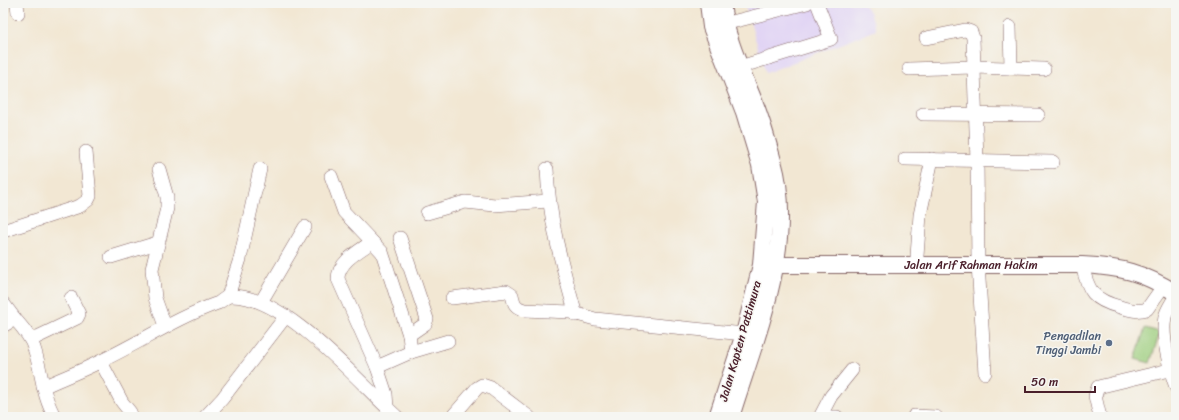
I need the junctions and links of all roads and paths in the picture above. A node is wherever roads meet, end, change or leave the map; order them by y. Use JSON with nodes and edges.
{"nodes":[{"id":1,"x":708,"y":3,"type":"edge"},
{"id":2,"x":722,"y":3,"type":"edge"},
{"id":3,"x":807,"y":3,"type":"edge"},
{"id":4,"x":817,"y":3,"type":"edge"},
{"id":5,"x":718,"y":26,"type":"junction"},
{"id":6,"x":1010,"y":27,"type":"dead end"},
{"id":7,"x":926,"y":38,"type":"dead end"},
{"id":8,"x":973,"y":67,"type":"junction"},
{"id":9,"x":1011,"y":67,"type":"junction"},
{"id":10,"x":733,"y":69,"type":"junction"},
{"id":11,"x":908,"y":69,"type":"dead end"},
{"id":12,"x":1044,"y":69,"type":"dead end"},
{"id":13,"x":976,"y":113,"type":"junction"},
{"id":14,"x":923,"y":114,"type":"dead end"},
{"id":15,"x":1038,"y":115,"type":"dead end"},
{"id":16,"x":86,"y":152,"type":"dead end"},
{"id":17,"x":905,"y":159,"type":"dead end"},
{"id":18,"x":932,"y":159,"type":"junction"},
{"id":19,"x":977,"y":161,"type":"junction"},
{"id":20,"x":1053,"y":162,"type":"dead end"},
{"id":21,"x":159,"y":169,"type":"dead end"},
{"id":22,"x":260,"y":169,"type":"dead end"},
{"id":23,"x":548,"y":169,"type":"dead end"},
{"id":24,"x":331,"y":176,"type":"dead end"},
{"id":25,"x":548,"y":201,"type":"junction"},
{"id":26,"x":427,"y":213,"type":"dead end"},
{"id":27,"x":306,"y":227,"type":"dead end"},
{"id":28,"x":3,"y":231,"type":"edge"},
{"id":29,"x":400,"y":238,"type":"dead end"},
{"id":30,"x":372,"y":242,"type":"junction"},
{"id":31,"x":157,"y":243,"type":"junction"},
{"id":32,"x":917,"y":256,"type":"junction"},
{"id":33,"x":111,"y":257,"type":"dead end"},
{"id":34,"x":978,"y":260,"type":"junction"},
{"id":35,"x":769,"y":262,"type":"junction"},
{"id":36,"x":1082,"y":264,"type":"junction"},
{"id":37,"x":1173,"y":289,"type":"edge"},
{"id":38,"x":228,"y":296,"type":"junction"},
{"id":39,"x":71,"y":298,"type":"dead end"},
{"id":40,"x":452,"y":298,"type":"dead end"},
{"id":41,"x":261,"y":302,"type":"junction"},
{"id":42,"x":3,"y":303,"type":"edge"},
{"id":43,"x":576,"y":315,"type":"junction"},
{"id":44,"x":286,"y":316,"type":"junction"},
{"id":45,"x":15,"y":319,"type":"junction"},
{"id":46,"x":3,"y":326,"type":"edge"},
{"id":47,"x":165,"y":326,"type":"junction"},
{"id":48,"x":744,"y":334,"type":"junction"},
{"id":49,"x":409,"y":335,"type":"junction"},
{"id":50,"x":31,"y":340,"type":"junction"},
{"id":51,"x":448,"y":341,"type":"dead end"},
{"id":52,"x":411,"y":352,"type":"junction"},
{"id":53,"x":101,"y":362,"type":"junction"},
{"id":54,"x":377,"y":367,"type":"junction"},
{"id":55,"x":852,"y":370,"type":"dead end"},
{"id":56,"x":1169,"y":370,"type":"junction"},
{"id":57,"x":985,"y":373,"type":"dead end"},
{"id":58,"x":43,"y":387,"type":"junction"},
{"id":59,"x":1176,"y":387,"type":"edge"},
{"id":60,"x":394,"y":415,"type":"edge"},
{"id":61,"x":51,"y":416,"type":"edge"},
{"id":62,"x":914,"y":416,"type":"dead end"},
{"id":63,"x":132,"y":417,"type":"edge"},
{"id":64,"x":205,"y":417,"type":"edge"},
{"id":65,"x":452,"y":417,"type":"edge"},
{"id":66,"x":529,"y":417,"type":"edge"},
{"id":67,"x":717,"y":417,"type":"edge"},
{"id":68,"x":731,"y":417,"type":"edge"},
{"id":69,"x":820,"y":417,"type":"edge"},
{"id":70,"x":827,"y":417,"type":"edge"},
{"id":71,"x":837,"y":417,"type":"edge"},
{"id":72,"x":936,"y":417,"type":"edge"},
{"id":73,"x":1100,"y":417,"type":"edge"}],
"edges":[{"from":1,"to":5,"type":"main road"},
{"from":2,"to":5,"type":"main road"},
{"from":3,"to":5,"type":"street"},
{"from":4,"to":10,"type":"street"},
{"from":5,"to":10,"type":"main road"},
{"from":6,"to":9,"type":"street"},
{"from":7,"to":8,"type":"street"},
{"from":8,"to":9,"type":"street"},
{"from":8,"to":11,"type":"street"},
{"from":8,"to":13,"type":"street"},
{"from":9,"to":12,"type":"street"},
{"from":10,"to":35,"type":"main road"},
{"from":13,"to":14,"type":"street"},
{"from":13,"to":15,"type":"street"},
{"from":13,"to":19,"type":"street"},
{"from":16,"to":28,"type":"street"},
{"from":17,"to":18,"type":"street"},
{"from":18,"to":19,"type":"street"},
{"from":18,"to":32,"type":"street"},
{"from":19,"to":20,"type":"street"},
{"from":19,"to":34,"type":"street"},
{"from":21,"to":31,"type":"street"},
{"from":22,"to":38,"type":"street"},
{"from":23,"to":25,"type":"street"},
{"from":24,"to":30,"type":"street"},
{"from":25,"to":26,"type":"street"},
{"from":25,"to":43,"type":"street"},
{"from":27,"to":41,"type":"street"},
{"from":29,"to":49,"type":"street"},
{"from":30,"to":49,"type":"street"},
{"from":30,"to":54,"type":"street"},
{"from":31,"to":33,"type":"street"},
{"from":31,"to":47,"type":"street"},
{"from":32,"to":34,"type":"main road","name":"Jalan Arif Rahman Hakim"},
{"from":32,"to":35,"type":"main road","name":"Jalan Arif Rahman Hakim"},
{"from":34,"to":35,"type":"main road","name":"Jalan Arif Rahman Hakim"},
{"from":34,"to":36,"type":"main road","name":"Jalan Arif Rahman Hakim"},
{"from":34,"to":37,"type":"main road","name":"Jalan Arif Rahman Hakim"},
{"from":34,"to":57,"type":"street"},
{"from":35,"to":48,"type":"main road","name":"Jalan Kapten Pattimura"},
{"from":35,"to":68,"type":"main road","name":"Jalan Kapten Pattimura"},
{"from":36,"to":37,"type":"main road","name":"Jalan Arif Rahman Hakim"},
{"from":36,"to":37,"type":"street"},
{"from":37,"to":56,"type":"street"},
{"from":38,"to":41,"type":"street"},
{"from":38,"to":47,"type":"street"},
{"from":39,"to":50,"type":"street"},
{"from":40,"to":43,"type":"street"},
{"from":41,"to":44,"type":"street"},
{"from":42,"to":45,"type":"street"},
{"from":43,"to":48,"type":"street"},
{"from":44,"to":60,"type":"street"},
{"from":44,"to":64,"type":"street"},
{"from":45,"to":46,"type":"street"},
{"from":45,"to":50,"type":"street"},
{"from":47,"to":53,"type":"street"},
{"from":48,"to":67,"type":"main road","name":"Jalan Kapten Pattimura"},
{"from":49,"to":52,"type":"street"},
{"from":50,"to":58,"type":"street"},
{"from":51,"to":52,"type":"street"},
{"from":52,"to":54,"type":"street"},
{"from":53,"to":58,"type":"street"},
{"from":53,"to":63,"type":"street"},
{"from":54,"to":60,"type":"street"},
{"from":55,"to":69,"type":"street"},
{"from":56,"to":59,"type":"street"},
{"from":56,"to":73,"type":"street"},
{"from":58,"to":61,"type":"street"},
{"from":62,"to":72,"type":"street"},
{"from":65,"to":66,"type":"street"},
{"from":70,"to":71,"type":"street"}]}
